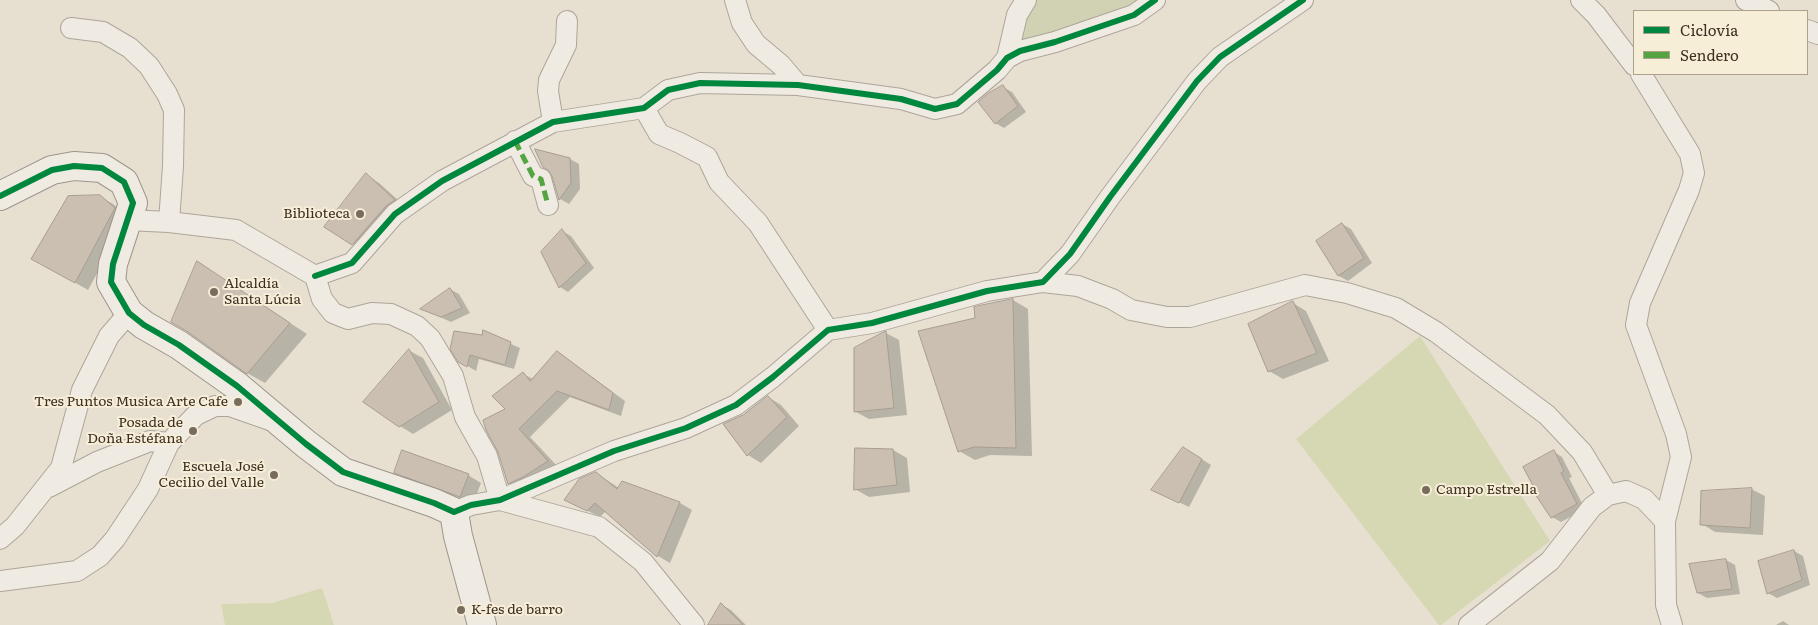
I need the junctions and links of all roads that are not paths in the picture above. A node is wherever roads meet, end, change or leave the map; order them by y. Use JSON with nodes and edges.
{"nodes":[{"id":1,"x":735,"y":0,"type":"edge"},
{"id":2,"x":1026,"y":0,"type":"edge"},
{"id":3,"x":1155,"y":0,"type":"edge"},
{"id":4,"x":1304,"y":0,"type":"edge"},
{"id":5,"x":1581,"y":0,"type":"edge"},
{"id":6,"x":1746,"y":0,"type":"edge"},
{"id":7,"x":1767,"y":10,"type":"edge"},
{"id":8,"x":567,"y":22,"type":"dead end"},
{"id":9,"x":71,"y":28,"type":"dead end"},
{"id":10,"x":1007,"y":58,"type":"junction"},
{"id":11,"x":1633,"y":64,"type":"edge"},
{"id":12,"x":1642,"y":75,"type":"edge"},
{"id":13,"x":798,"y":85,"type":"junction"},
{"id":14,"x":644,"y":108,"type":"junction"},
{"id":15,"x":553,"y":122,"type":"junction"},
{"id":16,"x":515,"y":141,"type":"junction"},
{"id":17,"x":0,"y":196,"type":"edge"},
{"id":18,"x":548,"y":205,"type":"dead end"},
{"id":19,"x":127,"y":220,"type":"junction"},
{"id":20,"x":169,"y":222,"type":"junction"},
{"id":21,"x":315,"y":276,"type":"junction"},
{"id":22,"x":1043,"y":282,"type":"junction"},
{"id":23,"x":129,"y":313,"type":"junction"},
{"id":24,"x":828,"y":330,"type":"junction"},
{"id":25,"x":284,"y":425,"type":"junction"},
{"id":26,"x":169,"y":443,"type":"junction"},
{"id":27,"x":45,"y":489,"type":"junction"},
{"id":28,"x":1608,"y":495,"type":"junction"},
{"id":29,"x":500,"y":500,"type":"junction"},
{"id":30,"x":454,"y":512,"type":"junction"},
{"id":31,"x":1665,"y":521,"type":"junction"},
{"id":32,"x":0,"y":539,"type":"edge"},
{"id":33,"x":0,"y":581,"type":"edge"},
{"id":34,"x":482,"y":625,"type":"edge"},
{"id":35,"x":694,"y":625,"type":"edge"},
{"id":36,"x":1469,"y":625,"type":"edge"},
{"id":37,"x":1672,"y":625,"type":"edge"}],
"edges":[{"from":1,"to":13,"type":"street"},
{"from":2,"to":10,"type":"street"},
{"from":3,"to":10,"type":"street"},
{"from":4,"to":22,"type":"street"},
{"from":5,"to":11,"type":"street"},
{"from":6,"to":7,"type":"street"},
{"from":8,"to":15,"type":"street"},
{"from":9,"to":20,"type":"street"},
{"from":10,"to":13,"type":"street"},
{"from":12,"to":31,"type":"street"},
{"from":13,"to":14,"type":"street"},
{"from":14,"to":15,"type":"street"},
{"from":14,"to":24,"type":"street"},
{"from":15,"to":16,"type":"street"},
{"from":16,"to":18,"type":"street"},
{"from":16,"to":21,"type":"street"},
{"from":17,"to":19,"type":"street"},
{"from":19,"to":20,"type":"street"},
{"from":19,"to":23,"type":"street"},
{"from":20,"to":21,"type":"street"},
{"from":21,"to":29,"type":"street"},
{"from":22,"to":24,"type":"street"},
{"from":22,"to":28,"type":"street"},
{"from":23,"to":25,"type":"street"},
{"from":23,"to":27,"type":"street"},
{"from":24,"to":29,"type":"street"},
{"from":25,"to":26,"type":"street"},
{"from":25,"to":30,"type":"street"},
{"from":26,"to":27,"type":"street"},
{"from":26,"to":33,"type":"street"},
{"from":27,"to":32,"type":"street"},
{"from":28,"to":31,"type":"street"},
{"from":28,"to":36,"type":"street"},
{"from":29,"to":30,"type":"street"},
{"from":29,"to":35,"type":"street"},
{"from":30,"to":34,"type":"street"},
{"from":31,"to":37,"type":"street"}]}
